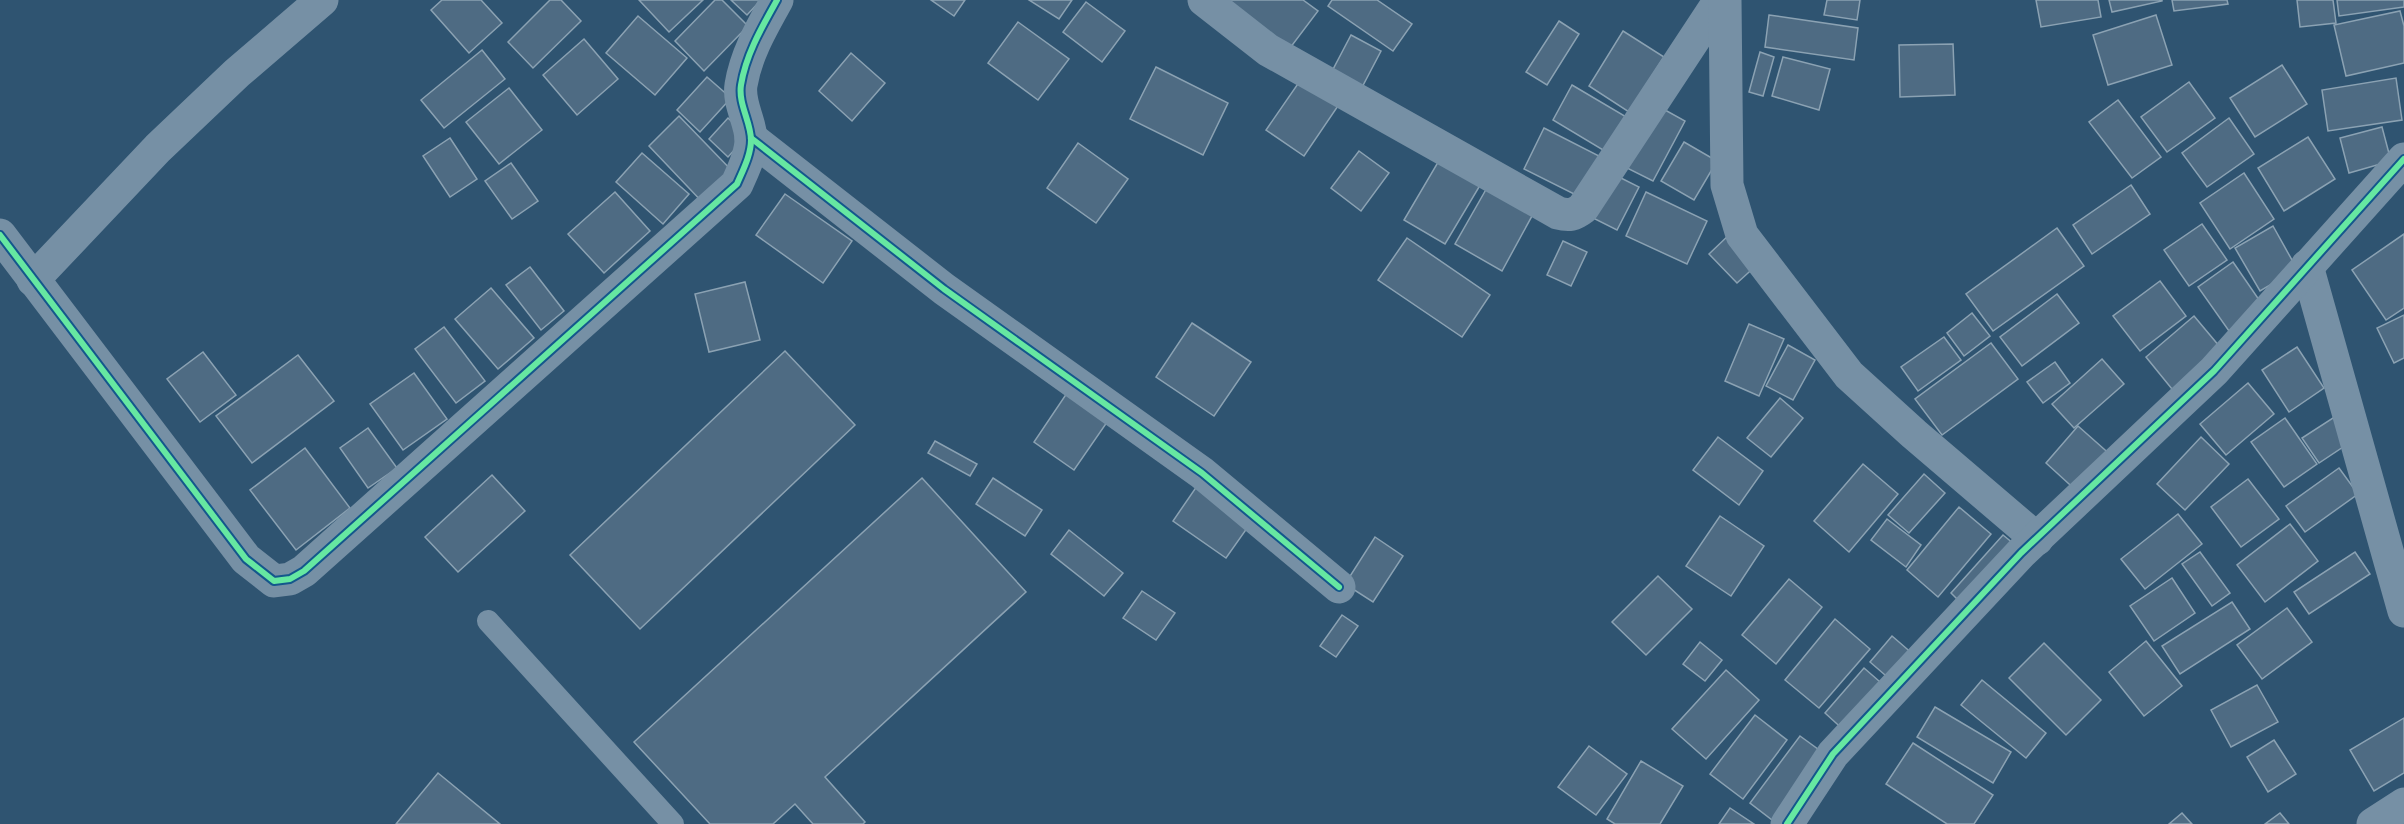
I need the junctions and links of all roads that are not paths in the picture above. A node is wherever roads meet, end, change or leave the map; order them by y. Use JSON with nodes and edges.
{"nodes":[{"id":1,"x":322,"y":0,"type":"edge"},
{"id":2,"x":777,"y":0,"type":"edge"},
{"id":3,"x":1204,"y":0,"type":"edge"},
{"id":4,"x":1720,"y":0,"type":"edge"},
{"id":5,"x":1725,"y":0,"type":"edge"},
{"id":6,"x":751,"y":138,"type":"junction"},
{"id":7,"x":2404,"y":159,"type":"edge"},
{"id":8,"x":0,"y":235,"type":"edge"},
{"id":9,"x":2307,"y":266,"type":"junction"},
{"id":10,"x":33,"y":280,"type":"junction"},
{"id":11,"x":2037,"y":539,"type":"junction"},
{"id":12,"x":1340,"y":587,"type":"dead end"},
{"id":13,"x":2404,"y":611,"type":"edge"},
{"id":14,"x":488,"y":621,"type":"dead end"},
{"id":15,"x":2404,"y":804,"type":"edge"},
{"id":16,"x":673,"y":824,"type":"edge"},
{"id":17,"x":1787,"y":824,"type":"edge"},
{"id":18,"x":2373,"y":824,"type":"edge"}],
"edges":[{"from":1,"to":10,"type":"street"},
{"from":2,"to":6,"type":"street"},
{"from":3,"to":4,"type":"street"},
{"from":5,"to":11,"type":"street"},
{"from":6,"to":10,"type":"street"},
{"from":6,"to":12,"type":"street"},
{"from":7,"to":9,"type":"street"},
{"from":8,"to":10,"type":"street"},
{"from":9,"to":11,"type":"street"},
{"from":9,"to":13,"type":"street"},
{"from":11,"to":17,"type":"street"},
{"from":14,"to":16,"type":"lane"},
{"from":15,"to":18,"type":"street"}]}
